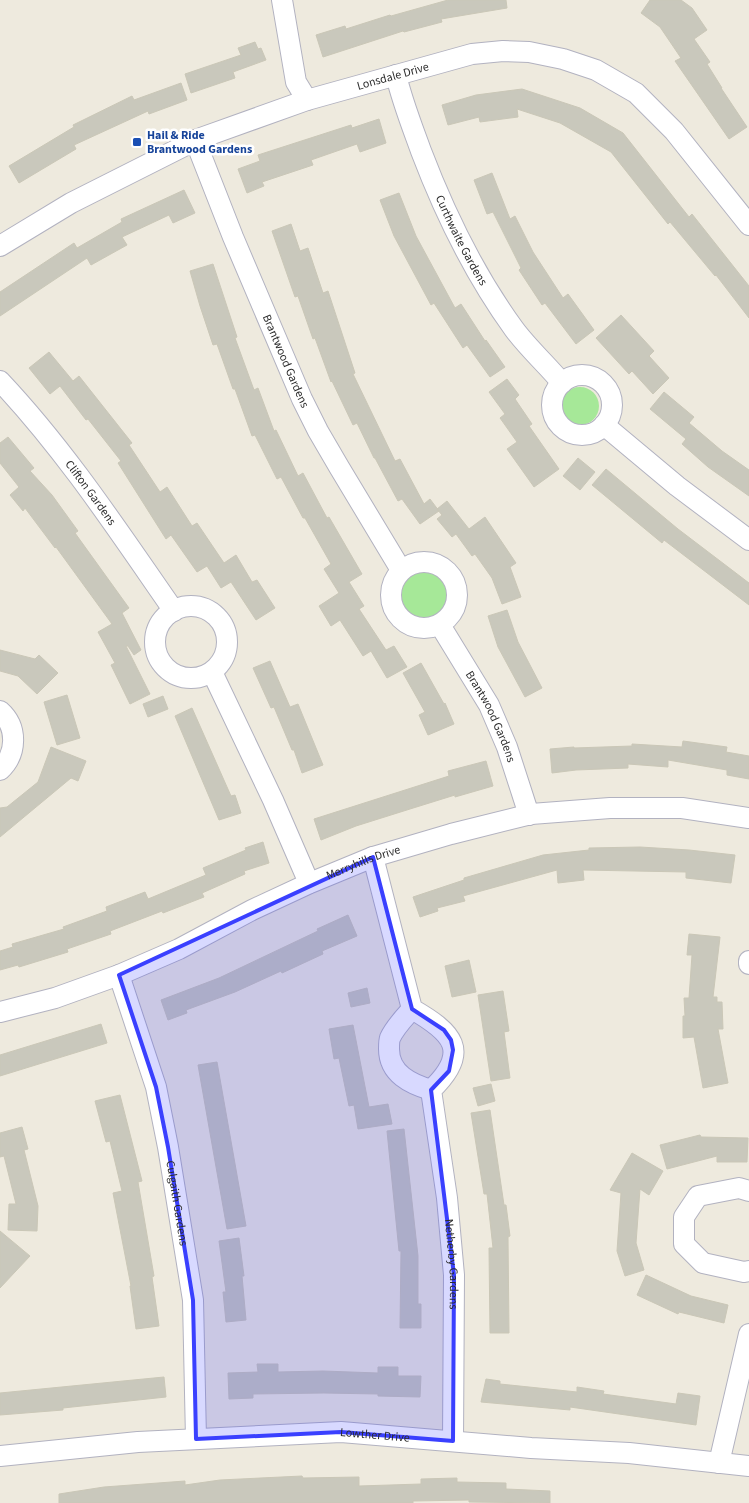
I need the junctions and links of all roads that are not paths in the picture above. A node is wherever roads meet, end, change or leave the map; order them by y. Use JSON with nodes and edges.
{"nodes":[{"id":1,"x":282,"y":0,"type":"edge"},
{"id":2,"x":396,"y":75,"type":"junction"},
{"id":3,"x":307,"y":100,"type":"junction"},
{"id":4,"x":195,"y":140,"type":"junction"},
{"id":5,"x":749,"y":225,"type":"edge"},
{"id":6,"x":0,"y":246,"type":"edge"},
{"id":7,"x":0,"y":381,"type":"edge"},
{"id":8,"x":562,"y":383,"type":"junction"},
{"id":9,"x":604,"y":425,"type":"junction"},
{"id":10,"x":749,"y":540,"type":"edge"},
{"id":11,"x":401,"y":570,"type":"junction"},
{"id":12,"x":174,"y":611,"type":"junction"},
{"id":13,"x":440,"y":625,"type":"junction"},
{"id":14,"x":212,"y":672,"type":"junction"},
{"id":15,"x":0,"y":711,"type":"edge"},
{"id":16,"x":0,"y":770,"type":"edge"},
{"id":17,"x":529,"y":815,"type":"junction"},
{"id":18,"x":749,"y":818,"type":"edge"},
{"id":19,"x":373,"y":857,"type":"junction"},
{"id":20,"x":309,"y":883,"type":"junction"},
{"id":21,"x":119,"y":975,"type":"junction"},
{"id":22,"x":412,"y":1009,"type":"junction"},
{"id":23,"x":0,"y":1012,"type":"edge"},
{"id":24,"x":431,"y":1090,"type":"junction"},
{"id":25,"x":749,"y":1191,"type":"edge"},
{"id":26,"x":749,"y":1271,"type":"edge"},
{"id":27,"x":749,"y":1334,"type":"edge"},
{"id":28,"x":196,"y":1439,"type":"junction"},
{"id":29,"x":453,"y":1441,"type":"junction"},
{"id":30,"x":0,"y":1456,"type":"edge"},
{"id":31,"x":719,"y":1463,"type":"junction"},
{"id":32,"x":749,"y":1466,"type":"edge"}],
"edges":[{"from":1,"to":3,"type":"street"},
{"from":2,"to":3,"type":"street","name":"Lonsdale Drive"},
{"from":2,"to":5,"type":"street","name":"Lonsdale Drive"},
{"from":2,"to":8,"type":"street","name":"Curthwaite Gardens"},
{"from":3,"to":4,"type":"street","name":"Lonsdale Drive"},
{"from":4,"to":6,"type":"street","name":"Lonsdale Drive"},
{"from":4,"to":11,"type":"street","name":"Brantwood Gardens"},
{"from":7,"to":12,"type":"street","name":"Clifton Gardens"},
{"from":8,"to":9,"type":"street"},
{"from":8,"to":9,"type":"street"},
{"from":9,"to":10,"type":"street"},
{"from":11,"to":13,"type":"street"},
{"from":11,"to":13,"type":"street"},
{"from":12,"to":14,"type":"street"},
{"from":12,"to":14,"type":"street"},
{"from":13,"to":17,"type":"street","name":"Brantwood Gardens"},
{"from":14,"to":20,"type":"street"},
{"from":15,"to":16,"type":"street"},
{"from":17,"to":18,"type":"street","name":"Merryhills Drive"},
{"from":17,"to":19,"type":"street","name":"Merryhills Drive"},
{"from":19,"to":20,"type":"street","name":"Merryhills Drive"},
{"from":19,"to":22,"type":"street"},
{"from":20,"to":21,"type":"street","name":"Merryhills Drive"},
{"from":21,"to":23,"type":"street","name":"Merryhills Drive"},
{"from":21,"to":28,"type":"street","name":"Culgaith Gardens"},
{"from":22,"to":24,"type":"street"},
{"from":22,"to":24,"type":"street"},
{"from":24,"to":29,"type":"street","name":"Netherby Gardens"},
{"from":25,"to":26,"type":"street"},
{"from":27,"to":31,"type":"street"},
{"from":28,"to":29,"type":"street","name":"Lowther Drive"},
{"from":28,"to":30,"type":"street","name":"Lowther Drive"},
{"from":29,"to":31,"type":"street","name":"Lowther Drive"},
{"from":31,"to":32,"type":"street","name":"Lowther Drive"}]}
